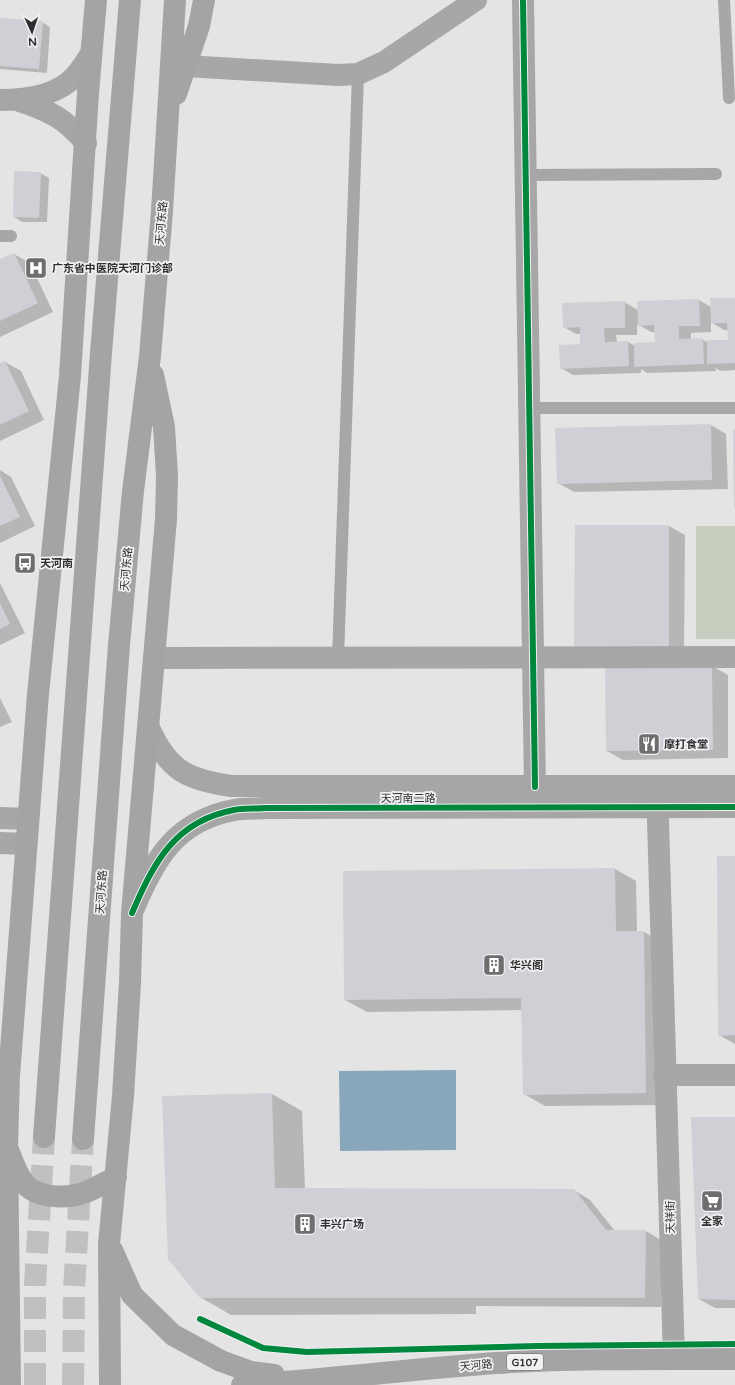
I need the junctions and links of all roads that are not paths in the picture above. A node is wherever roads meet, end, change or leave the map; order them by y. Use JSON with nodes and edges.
{"nodes":[{"id":1,"x":96,"y":0,"type":"edge"},
{"id":2,"x":130,"y":0,"type":"edge"},
{"id":3,"x":175,"y":0,"type":"edge"},
{"id":4,"x":204,"y":0,"type":"edge"},
{"id":5,"x":476,"y":0,"type":"edge"},
{"id":6,"x":523,"y":0,"type":"edge"},
{"id":7,"x":724,"y":0,"type":"edge"},
{"id":8,"x":91,"y":54,"type":"junction"},
{"id":9,"x":186,"y":66,"type":"junction"},
{"id":10,"x":358,"y":74,"type":"junction"},
{"id":11,"x":729,"y":98,"type":"dead end"},
{"id":12,"x":9,"y":100,"type":"edge"},
{"id":13,"x":168,"y":113,"type":"junction"},
{"id":14,"x":86,"y":143,"type":"junction"},
{"id":15,"x":716,"y":174,"type":"dead end"},
{"id":16,"x":526,"y":175,"type":"junction"},
{"id":17,"x":78,"y":263,"type":"junction"},
{"id":18,"x":150,"y":356,"type":"junction"},
{"id":19,"x":530,"y":408,"type":"junction"},
{"id":20,"x":735,"y":408,"type":"edge"},
{"id":21,"x":93,"y":467,"type":"junction"},
{"id":22,"x":735,"y":657,"type":"edge"},
{"id":23,"x":154,"y":658,"type":"junction"},
{"id":24,"x":338,"y":658,"type":"junction"},
{"id":25,"x":534,"y":658,"type":"junction"},
{"id":26,"x":149,"y":728,"type":"junction"},
{"id":27,"x":735,"y":786,"type":"edge"},
{"id":28,"x":535,"y":787,"type":"junction"},
{"id":29,"x":657,"y":797,"type":"junction"},
{"id":30,"x":735,"y":806,"type":"edge"},
{"id":31,"x":0,"y":818,"type":"edge"},
{"id":32,"x":28,"y":819,"type":"junction"},
{"id":33,"x":0,"y":843,"type":"edge"},
{"id":34,"x":26,"y":844,"type":"junction"},
{"id":35,"x":132,"y":913,"type":"junction"},
{"id":36,"x":664,"y":1075,"type":"junction"},
{"id":37,"x":735,"y":1075,"type":"edge"},
{"id":38,"x":44,"y":1137,"type":"tunnel mouth"},
{"id":39,"x":83,"y":1139,"type":"tunnel mouth"},
{"id":40,"x":7,"y":1148,"type":"junction"},
{"id":41,"x":116,"y":1177,"type":"junction"},
{"id":42,"x":0,"y":1179,"type":"edge"},
{"id":43,"x":109,"y":1244,"type":"junction"},
{"id":44,"x":674,"y":1359,"type":"junction"},
{"id":45,"x":735,"y":1359,"type":"edge"},
{"id":46,"x":317,"y":1380,"type":"junction"},
{"id":47,"x":10,"y":1385,"type":"edge"},
{"id":48,"x":110,"y":1385,"type":"edge"},
{"id":49,"x":242,"y":1385,"type":"edge"}],
"edges":[{"from":1,"to":8,"type":"highway"},
{"from":2,"to":21,"type":"highway"},
{"from":3,"to":13,"type":"highway","name":"天河东路"},
{"from":4,"to":9,"type":"highway"},
{"from":5,"to":10,"type":"street"},
{"from":6,"to":16,"type":"street"},
{"from":7,"to":11,"type":"lane"},
{"from":8,"to":12,"type":"street"},
{"from":8,"to":14,"type":"highway"},
{"from":9,"to":10,"type":"street"},
{"from":9,"to":13,"type":"highway"},
{"from":10,"to":24,"type":"lane"},
{"from":12,"to":14,"type":"street"},
{"from":13,"to":18,"type":"highway","name":"天河东路"},
{"from":14,"to":17,"type":"highway"},
{"from":15,"to":16,"type":"lane"},
{"from":16,"to":19,"type":"street"},
{"from":17,"to":21,"type":"highway"},
{"from":17,"to":32,"type":"highway"},
{"from":18,"to":23,"type":"highway"},
{"from":18,"to":39,"type":"highway","name":"天河东路"},
{"from":19,"to":20,"type":"lane"},
{"from":19,"to":25,"type":"street"},
{"from":21,"to":38,"type":"highway"},
{"from":22,"to":25,"type":"street"},
{"from":23,"to":24,"type":"street"},
{"from":23,"to":26,"type":"highway"},
{"from":24,"to":25,"type":"street"},
{"from":25,"to":28,"type":"street"},
{"from":26,"to":28,"type":"street","name":"天河南二路"},
{"from":26,"to":35,"type":"highway"},
{"from":27,"to":29,"type":"street","name":"天河南二路"},
{"from":28,"to":29,"type":"street","name":"天河南二路"},
{"from":29,"to":30,"type":"street","name":"天河南二路"},
{"from":29,"to":35,"type":"street","name":"天河南二路"},
{"from":29,"to":36,"type":"street","name":"天祥街"},
{"from":31,"to":32,"type":"street"},
{"from":32,"to":34,"type":"highway"},
{"from":33,"to":34,"type":"street"},
{"from":34,"to":40,"type":"highway"},
{"from":35,"to":41,"type":"highway"},
{"from":36,"to":37,"type":"street"},
{"from":36,"to":44,"type":"street","name":"天祥街"},
{"from":40,"to":41,"type":"highway"},
{"from":40,"to":42,"type":"highway"},
{"from":40,"to":47,"type":"highway"},
{"from":41,"to":43,"type":"highway"},
{"from":43,"to":46,"type":"highway"},
{"from":43,"to":48,"type":"highway"},
{"from":44,"to":45,"type":"highway","name":"天河路","number":"G107"},
{"from":44,"to":46,"type":"highway","name":"天河路","number":"G107"},
{"from":46,"to":49,"type":"highway","name":"天河路","number":"G107"}]}
